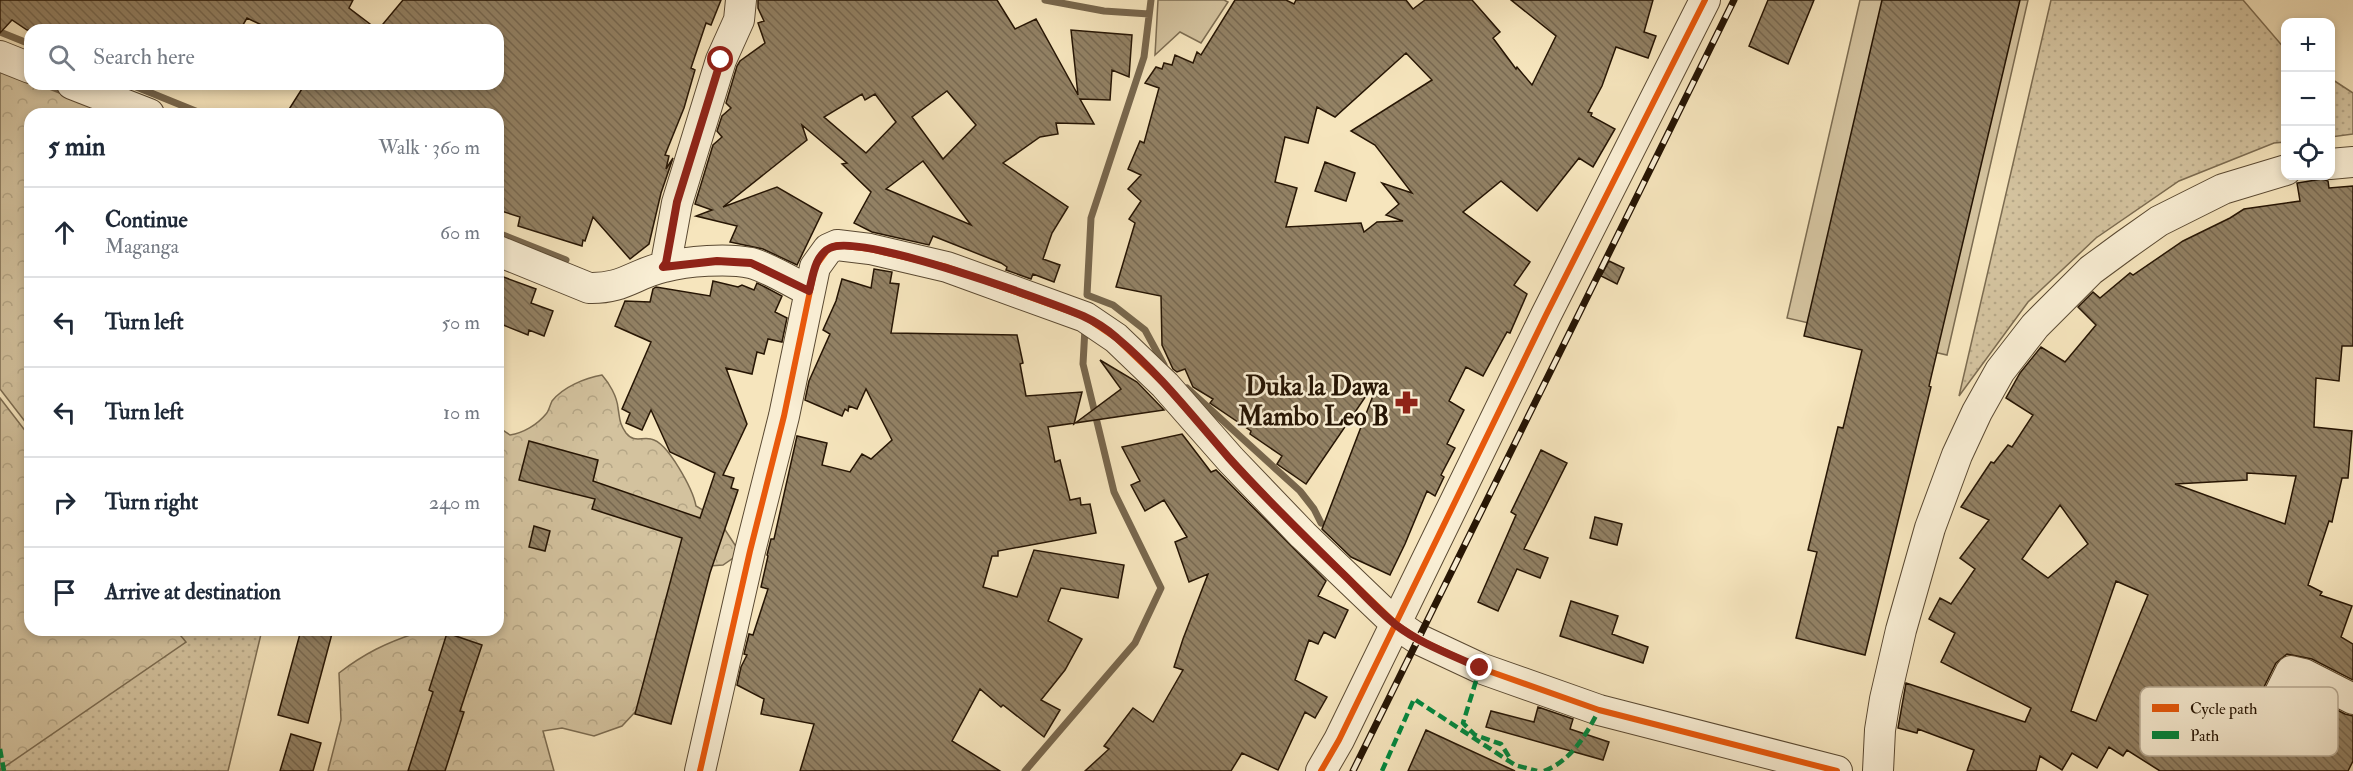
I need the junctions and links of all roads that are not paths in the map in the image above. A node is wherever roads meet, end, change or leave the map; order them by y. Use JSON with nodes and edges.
{"nodes":[{"id":1,"x":741,"y":0,"type":"edge"},
{"id":2,"x":1705,"y":0,"type":"edge"},
{"id":3,"x":0,"y":56,"type":"edge"},
{"id":4,"x":24,"y":66,"type":"edge"},
{"id":5,"x":87,"y":90,"type":"edge"},
{"id":6,"x":134,"y":108,"type":"edge"},
{"id":7,"x":2353,"y":162,"type":"edge"},
{"id":8,"x":2335,"y":164,"type":"edge"},
{"id":9,"x":2281,"y":171,"type":"edge"},
{"id":10,"x":504,"y":253,"type":"edge"},
{"id":11,"x":663,"y":267,"type":"junction"},
{"id":12,"x":809,"y":291,"type":"junction"},
{"id":13,"x":1396,"y":624,"type":"junction"},
{"id":14,"x":2283,"y":687,"type":"edge"},
{"id":15,"x":2329,"y":687,"type":"edge"},
{"id":16,"x":2338,"y":691,"type":"edge"},
{"id":17,"x":2353,"y":699,"type":"edge"},
{"id":18,"x":700,"y":771,"type":"edge"},
{"id":19,"x":1321,"y":771,"type":"edge"},
{"id":20,"x":1837,"y":771,"type":"edge"},
{"id":21,"x":1878,"y":771,"type":"edge"}],
"edges":[{"from":1,"to":11,"type":"street"},
{"from":2,"to":13,"type":"street"},
{"from":3,"to":4,"type":"street"},
{"from":5,"to":6,"type":"street"},
{"from":7,"to":8,"type":"street"},
{"from":9,"to":21,"type":"street"},
{"from":10,"to":11,"type":"street"},
{"from":11,"to":12,"type":"street"},
{"from":12,"to":13,"type":"street"},
{"from":12,"to":18,"type":"street"},
{"from":13,"to":19,"type":"street"},
{"from":13,"to":20,"type":"street"},
{"from":14,"to":15,"type":"street"},
{"from":16,"to":17,"type":"street"}]}
